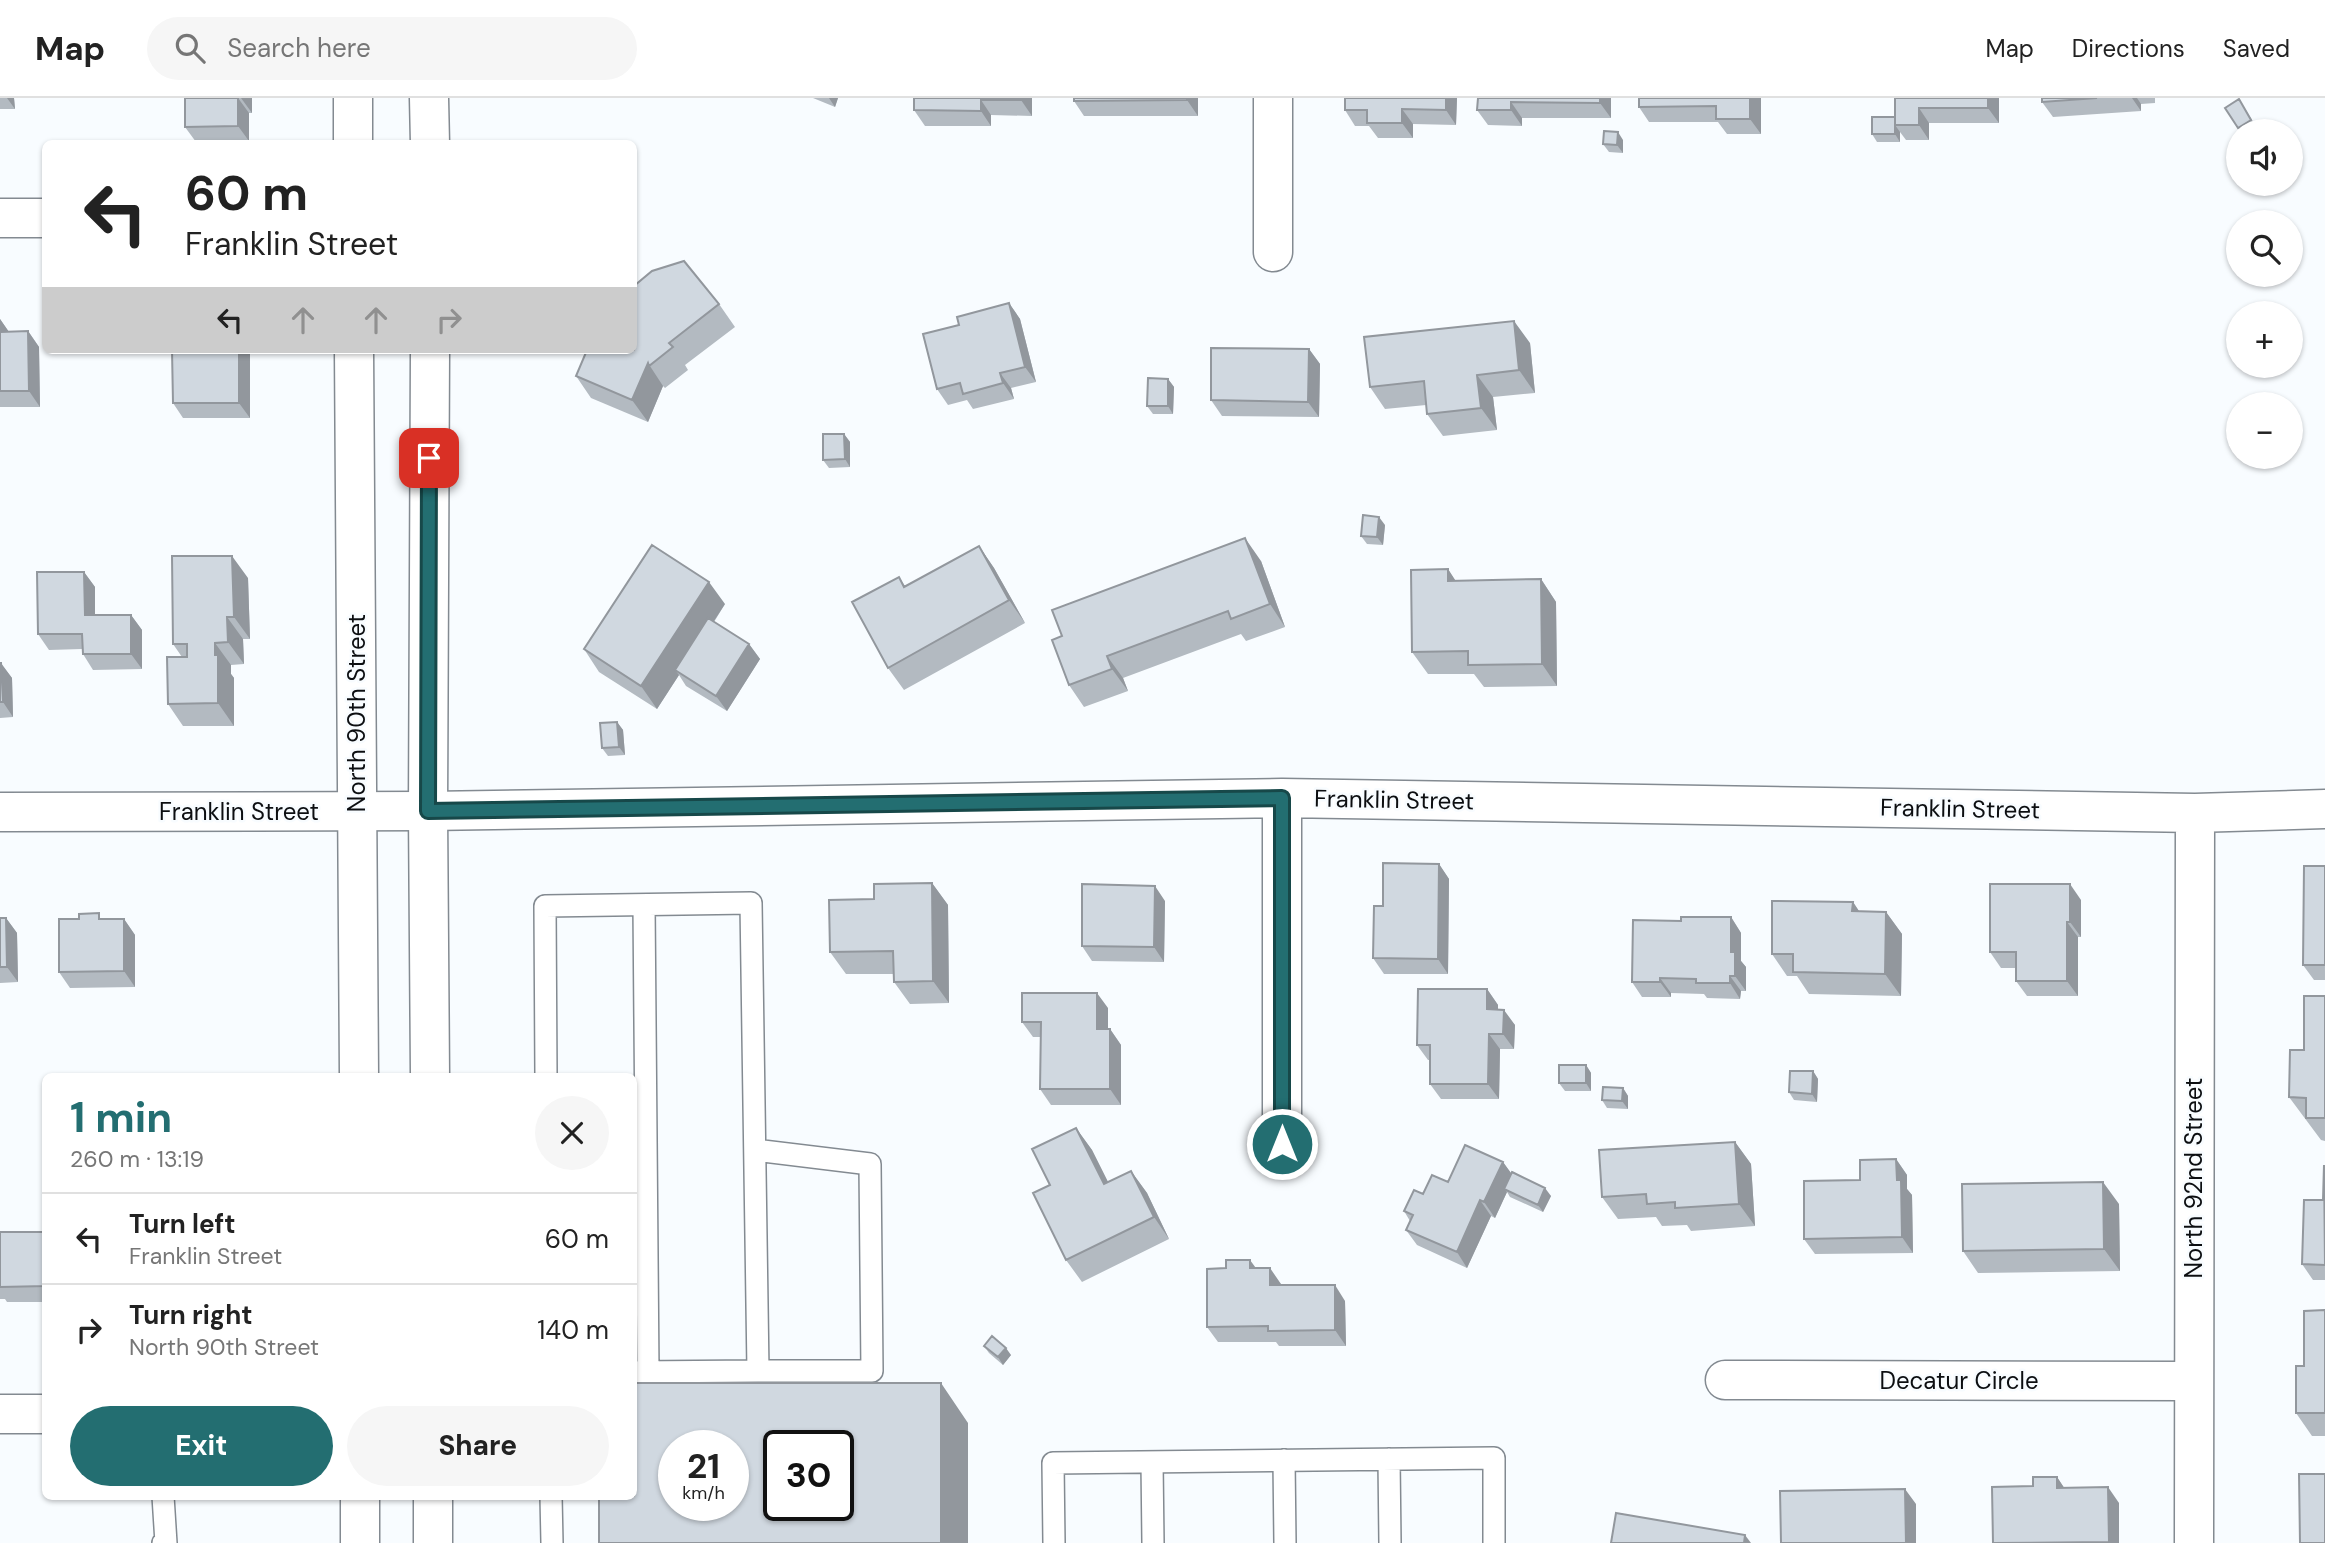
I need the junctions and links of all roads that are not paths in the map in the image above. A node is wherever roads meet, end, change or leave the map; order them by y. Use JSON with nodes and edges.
{"nodes":[{"id":1,"x":353,"y":98,"type":"edge"},
{"id":2,"x":429,"y":98,"type":"edge"},
{"id":3,"x":1273,"y":98,"type":"edge"},
{"id":4,"x":353,"y":140,"type":"edge"},
{"id":5,"x":430,"y":140,"type":"edge"},
{"id":6,"x":0,"y":218,"type":"edge"},
{"id":7,"x":42,"y":218,"type":"edge"},
{"id":8,"x":1273,"y":252,"type":"dead end"},
{"id":9,"x":354,"y":354,"type":"edge"},
{"id":10,"x":430,"y":354,"type":"edge"},
{"id":11,"x":1282,"y":798,"type":"junction"},
{"id":12,"x":2325,"y":809,"type":"edge"},
{"id":13,"x":358,"y":811,"type":"junction"},
{"id":14,"x":428,"y":811,"type":"junction"},
{"id":15,"x":0,"y":812,"type":"edge"},
{"id":16,"x":2195,"y":813,"type":"junction"},
{"id":17,"x":644,"y":905,"type":"junction"},
{"id":18,"x":359,"y":1073,"type":"edge"},
{"id":19,"x":430,"y":1073,"type":"edge"},
{"id":20,"x":546,"y":1073,"type":"edge"},
{"id":21,"x":1282,"y":1144,"type":"dead end"},
{"id":22,"x":755,"y":1150,"type":"junction"},
{"id":23,"x":758,"y":1371,"type":"junction"},
{"id":24,"x":640,"y":1372,"type":"edge"},
{"id":25,"x":1725,"y":1380,"type":"dead end"},
{"id":26,"x":2194,"y":1381,"type":"junction"},
{"id":27,"x":0,"y":1414,"type":"edge"},
{"id":28,"x":42,"y":1414,"type":"edge"},
{"id":29,"x":1389,"y":1459,"type":"junction"},
{"id":30,"x":1284,"y":1460,"type":"junction"},
{"id":31,"x":1153,"y":1462,"type":"junction"},
{"id":32,"x":163,"y":1500,"type":"edge"},
{"id":33,"x":360,"y":1500,"type":"edge"},
{"id":34,"x":433,"y":1500,"type":"edge"},
{"id":35,"x":551,"y":1500,"type":"edge"},
{"id":36,"x":163,"y":1543,"type":"edge"},
{"id":37,"x":360,"y":1543,"type":"edge"},
{"id":38,"x":433,"y":1543,"type":"edge"},
{"id":39,"x":552,"y":1543,"type":"edge"},
{"id":40,"x":1054,"y":1543,"type":"edge"},
{"id":41,"x":1153,"y":1543,"type":"edge"},
{"id":42,"x":1285,"y":1543,"type":"edge"},
{"id":43,"x":1390,"y":1543,"type":"edge"},
{"id":44,"x":1494,"y":1543,"type":"edge"},
{"id":45,"x":2194,"y":1543,"type":"edge"}],
"edges":[{"from":1,"to":4,"type":"street"},
{"from":2,"to":5,"type":"street"},
{"from":3,"to":8,"type":"street"},
{"from":6,"to":7,"type":"street"},
{"from":9,"to":13,"type":"street","name":"North 90th Street"},
{"from":10,"to":14,"type":"street"},
{"from":11,"to":14,"type":"street","name":"Franklin Street"},
{"from":11,"to":16,"type":"street","name":"Franklin Street"},
{"from":11,"to":21,"type":"street"},
{"from":12,"to":16,"type":"street","name":"Franklin Street"},
{"from":13,"to":14,"type":"street","name":"Franklin Street"},
{"from":13,"to":15,"type":"street","name":"Franklin Street"},
{"from":13,"to":18,"type":"street","name":"North 90th Street"},
{"from":14,"to":19,"type":"street"},
{"from":16,"to":26,"type":"street","name":"North 92nd Street"},
{"from":17,"to":20,"type":"lane"},
{"from":17,"to":22,"type":"lane"},
{"from":17,"to":24,"type":"lane"},
{"from":22,"to":23,"type":"lane"},
{"from":22,"to":23,"type":"lane"},
{"from":23,"to":24,"type":"lane"},
{"from":25,"to":26,"type":"street","name":"Decatur Circle"},
{"from":26,"to":45,"type":"street","name":"North 92nd Street"},
{"from":27,"to":28,"type":"street"},
{"from":29,"to":30,"type":"lane"},
{"from":29,"to":43,"type":"lane"},
{"from":29,"to":44,"type":"lane"},
{"from":30,"to":31,"type":"lane"},
{"from":30,"to":42,"type":"lane"},
{"from":31,"to":40,"type":"lane"},
{"from":31,"to":41,"type":"lane"},
{"from":32,"to":36,"type":"lane"},
{"from":33,"to":37,"type":"street"},
{"from":34,"to":38,"type":"street"},
{"from":35,"to":39,"type":"lane"}]}
